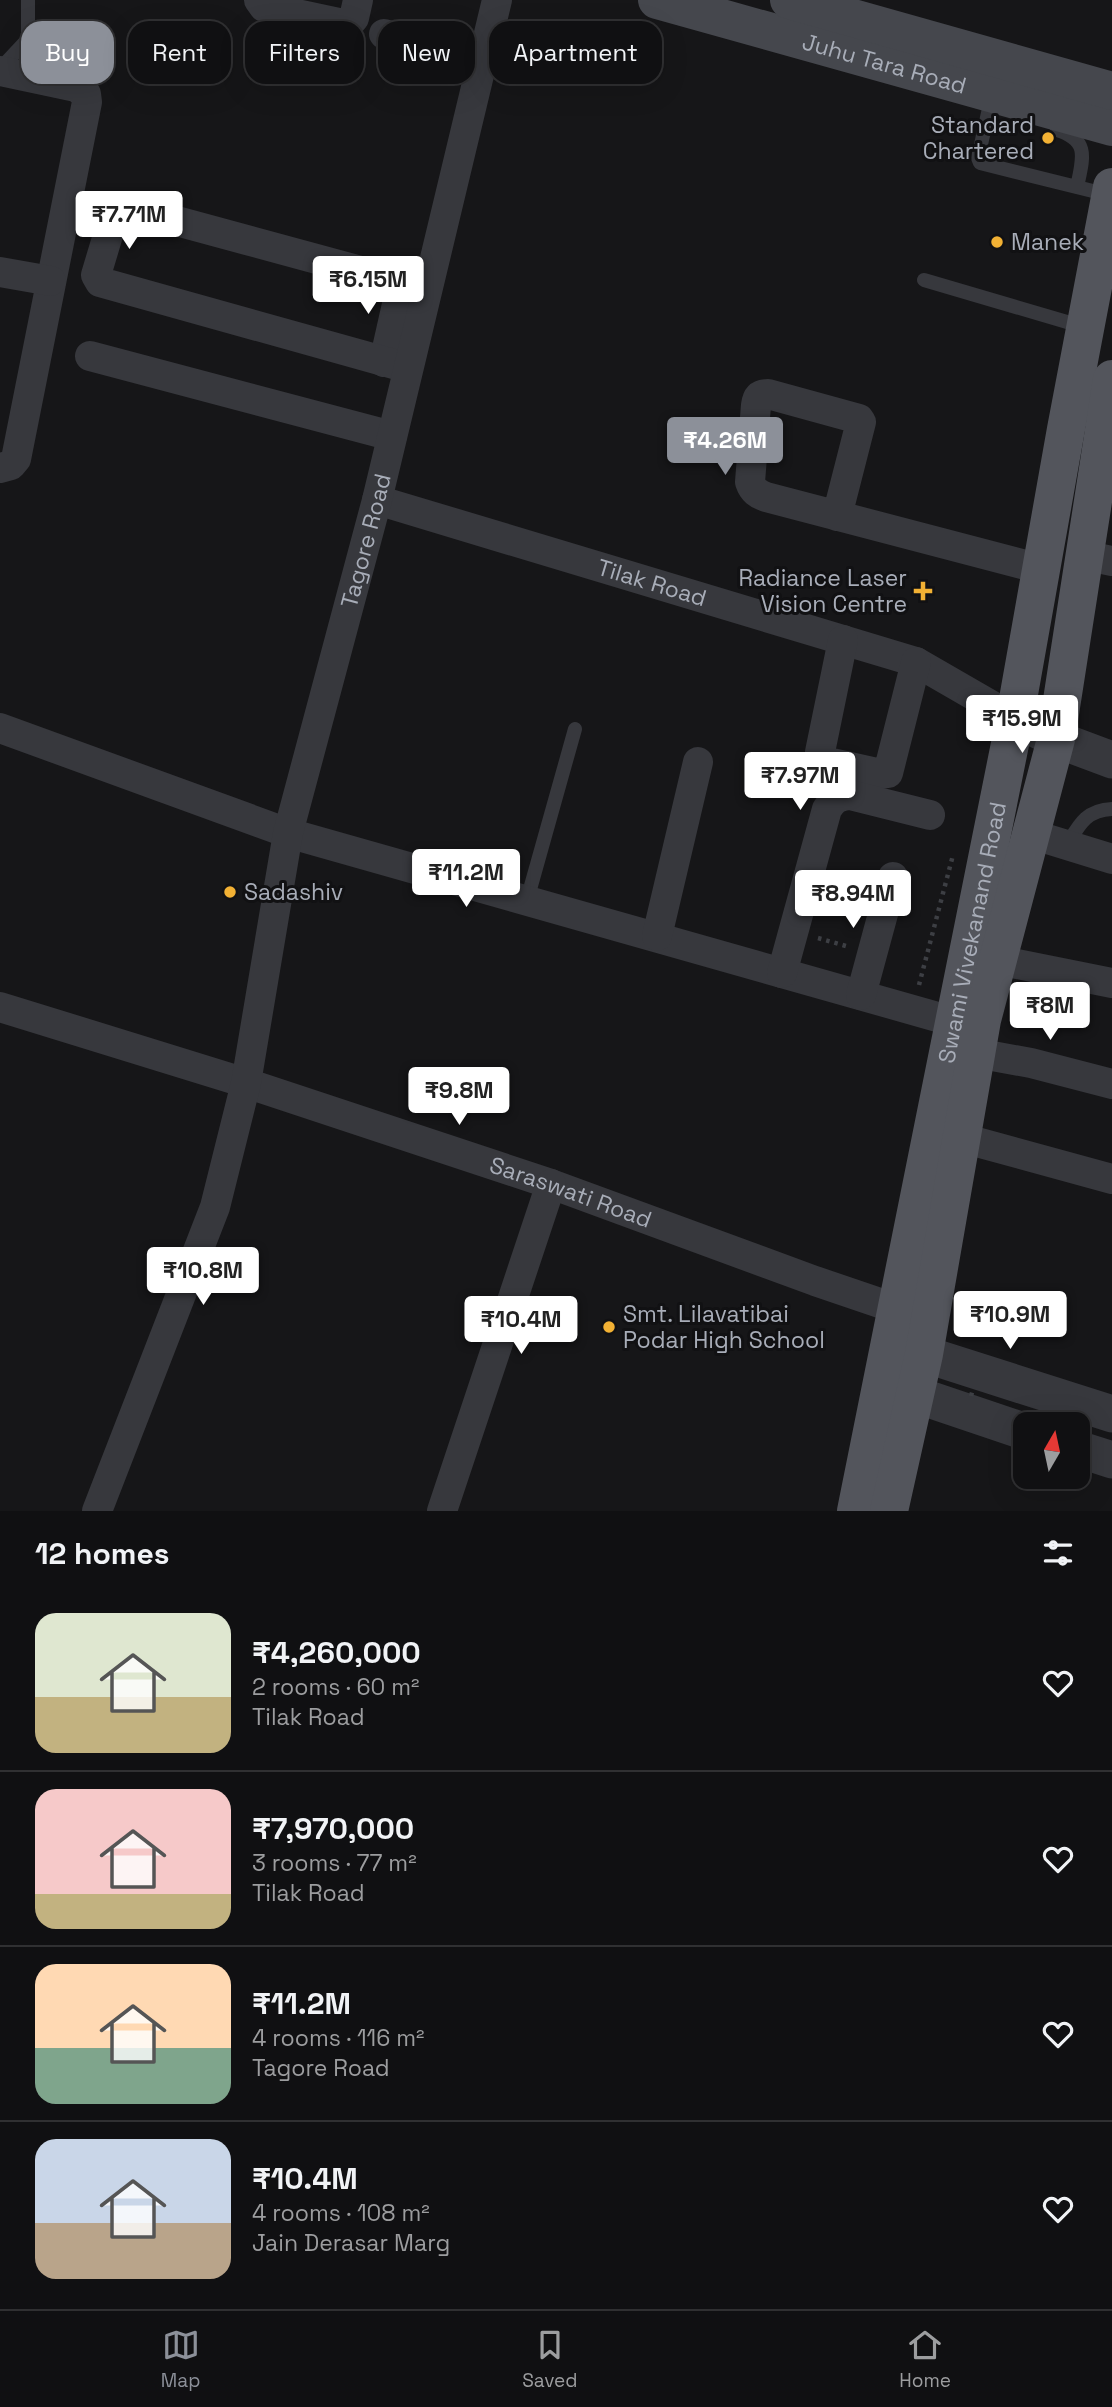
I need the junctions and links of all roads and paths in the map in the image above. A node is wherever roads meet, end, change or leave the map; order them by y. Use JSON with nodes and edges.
{"nodes":[{"id":1,"x":28,"y":0,"type":"edge"},
{"id":2,"x":259,"y":0,"type":"edge"},
{"id":3,"x":358,"y":0,"type":"edge"},
{"id":4,"x":497,"y":0,"type":"edge"},
{"id":5,"x":657,"y":0,"type":"edge"},
{"id":6,"x":797,"y":14,"type":"edge"},
{"id":7,"x":475,"y":58,"type":"edge"},
{"id":8,"x":482,"y":60,"type":"junction"},
{"id":9,"x":0,"y":70,"type":"edge"},
{"id":10,"x":1112,"y":91,"type":"edge"},
{"id":11,"x":993,"y":105,"type":"junction"},
{"id":12,"x":1046,"y":126,"type":"dead end"},
{"id":13,"x":1112,"y":127,"type":"edge"},
{"id":14,"x":1100,"y":190,"type":"edge"},
{"id":15,"x":0,"y":272,"type":"edge"},
{"id":16,"x":924,"y":280,"type":"dead end"},
{"id":17,"x":51,"y":281,"type":"junction"},
{"id":18,"x":414,"y":285,"type":"junction"},
{"id":19,"x":1085,"y":327,"type":"junction"},
{"id":20,"x":90,"y":356,"type":"dead end"},
{"id":21,"x":396,"y":365,"type":"junction"},
{"id":22,"x":1112,"y":379,"type":"edge"},
{"id":23,"x":392,"y":436,"type":"junction"},
{"id":24,"x":1105,"y":454,"type":"edge"},
{"id":25,"x":0,"y":468,"type":"edge"},
{"id":26,"x":377,"y":499,"type":"junction"},
{"id":27,"x":837,"y":516,"type":"junction"},
{"id":28,"x":1098,"y":549,"type":"edge"},
{"id":29,"x":1041,"y":569,"type":"junction"},
{"id":30,"x":844,"y":640,"type":"junction"},
{"id":31,"x":916,"y":662,"type":"junction"},
{"id":32,"x":1013,"y":718,"type":"junction"},
{"id":33,"x":0,"y":728,"type":"edge"},
{"id":34,"x":575,"y":729,"type":"dead end"},
{"id":35,"x":1056,"y":739,"type":"junction"},
{"id":36,"x":1112,"y":760,"type":"edge"},
{"id":37,"x":698,"y":762,"type":"dead end"},
{"id":38,"x":1112,"y":808,"type":"edge"},
{"id":39,"x":930,"y":815,"type":"dead end"},
{"id":40,"x":288,"y":833,"type":"junction"},
{"id":41,"x":1031,"y":834,"type":"junction"},
{"id":42,"x":1067,"y":845,"type":"junction"},
{"id":43,"x":1112,"y":859,"type":"edge"},
{"id":44,"x":893,"y":877,"type":"dead end"},
{"id":45,"x":527,"y":900,"type":"junction"},
{"id":46,"x":793,"y":932,"type":"junction"},
{"id":47,"x":657,"y":936,"type":"junction"},
{"id":48,"x":873,"y":953,"type":"junction"},
{"id":49,"x":997,"y":960,"type":"junction"},
{"id":50,"x":782,"y":973,"type":"junction"},
{"id":51,"x":1112,"y":983,"type":"edge"},
{"id":52,"x":861,"y":995,"type":"junction"},
{"id":53,"x":0,"y":1007,"type":"edge"},
{"id":54,"x":966,"y":1037,"type":"junction"},
{"id":55,"x":246,"y":1083,"type":"junction"},
{"id":56,"x":1112,"y":1084,"type":"edge"},
{"id":57,"x":962,"y":1138,"type":"junction"},
{"id":58,"x":1112,"y":1179,"type":"edge"},
{"id":59,"x":551,"y":1184,"type":"junction"},
{"id":60,"x":911,"y":1332,"type":"junction"},
{"id":61,"x":899,"y":1389,"type":"junction"},
{"id":62,"x":974,"y":1389,"type":"dead end"},
{"id":63,"x":971,"y":1396,"type":"dead end"},
{"id":64,"x":1112,"y":1414,"type":"edge"},
{"id":65,"x":1013,"y":1428,"type":"edge"},
{"id":66,"x":1090,"y":1453,"type":"edge"},
{"id":67,"x":1112,"y":1460,"type":"edge"},
{"id":68,"x":97,"y":1511,"type":"edge"},
{"id":69,"x":442,"y":1511,"type":"edge"},
{"id":70,"x":856,"y":1511,"type":"edge"},
{"id":71,"x":889,"y":1511,"type":"edge"}],
"edges":[{"from":1,"to":9,"type":"lane"},
{"from":2,"to":3,"type":"street"},
{"from":4,"to":8,"type":"street","name":"Tagore Road"},
{"from":5,"to":6,"type":"main road","name":"Juhu Tara Road"},
{"from":6,"to":10,"type":"main road","name":"Juhu Tara Road"},
{"from":6,"to":11,"type":"main road","name":"Juhu Tara Road"},
{"from":7,"to":8,"type":"street"},
{"from":8,"to":18,"type":"street","name":"Tagore Road"},
{"from":9,"to":17,"type":"street"},
{"from":11,"to":13,"type":"main road","name":"Juhu Tara Road"},
{"from":11,"to":14,"type":"lane"},
{"from":12,"to":14,"type":"lane"},
{"from":14,"to":19,"type":"main road","name":"Swami Vivekanand Road"},
{"from":15,"to":17,"type":"street"},
{"from":16,"to":19,"type":"lane"},
{"from":17,"to":25,"type":"street"},
{"from":18,"to":21,"type":"street","name":"Tagore Road"},
{"from":18,"to":21,"type":"street"},
{"from":19,"to":29,"type":"main road","name":"Swami Vivekanand Road"},
{"from":20,"to":23,"type":"street"},
{"from":21,"to":23,"type":"street","name":"Tagore Road"},
{"from":22,"to":24,"type":"main road","name":"Swami Vivekanand Road"},
{"from":23,"to":26,"type":"street","name":"Tagore Road"},
{"from":24,"to":28,"type":"main road","name":"Swami Vivekanand Road"},
{"from":26,"to":30,"type":"street","name":"Tilak Road"},
{"from":26,"to":40,"type":"street","name":"Tagore Road"},
{"from":27,"to":27,"type":"street"},
{"from":27,"to":29,"type":"street"},
{"from":28,"to":35,"type":"main road","name":"Swami Vivekanand Road"},
{"from":29,"to":32,"type":"main road","name":"Swami Vivekanand Road"},
{"from":30,"to":31,"type":"street","name":"Tilak Road"},
{"from":30,"to":31,"type":"street"},
{"from":31,"to":32,"type":"street","name":"Tilak Road"},
{"from":32,"to":35,"type":"street","name":"Tilak Road"},
{"from":32,"to":54,"type":"main road","name":"Swami Vivekanand Road"},
{"from":33,"to":40,"type":"street"},
{"from":34,"to":45,"type":"lane"},
{"from":35,"to":36,"type":"street","name":"Tilak Road"},
{"from":35,"to":41,"type":"main road","name":"Swami Vivekanand Road"},
{"from":37,"to":47,"type":"street"},
{"from":38,"to":42,"type":"lane"},
{"from":39,"to":46,"type":"street"},
{"from":40,"to":45,"type":"street"},
{"from":40,"to":55,"type":"street","name":"Tagore Road"},
{"from":41,"to":42,"type":"street"},
{"from":41,"to":49,"type":"main road","name":"Swami Vivekanand Road"},
{"from":42,"to":43,"type":"street"},
{"from":44,"to":48,"type":"street"},
{"from":45,"to":47,"type":"street"},
{"from":46,"to":48,"type":"path"},
{"from":46,"to":50,"type":"street"},
{"from":47,"to":50,"type":"street"},
{"from":48,"to":52,"type":"street"},
{"from":49,"to":51,"type":"street"},
{"from":49,"to":54,"type":"main road","name":"Swami Vivekanand Road"},
{"from":50,"to":52,"type":"street"},
{"from":52,"to":54,"type":"street"},
{"from":53,"to":55,"type":"street","name":"Saraswati Road"},
{"from":54,"to":56,"type":"street"},
{"from":54,"to":57,"type":"main road","name":"Swami Vivekanand Road"},
{"from":54,"to":60,"type":"main road","name":"Swami Vivekanand Road"},
{"from":55,"to":59,"type":"street","name":"Saraswati Road"},
{"from":55,"to":68,"type":"street","name":"Tagore Road"},
{"from":57,"to":58,"type":"street"},
{"from":57,"to":60,"type":"main road","name":"Swami Vivekanand Road"},
{"from":59,"to":60,"type":"street","name":"Saraswati Road"},
{"from":59,"to":69,"type":"street"},
{"from":60,"to":61,"type":"main road","name":"Swami Vivekanand Road"},
{"from":60,"to":64,"type":"street"},
{"from":61,"to":65,"type":"street"},
{"from":61,"to":70,"type":"main road","name":"Swami Vivekanand Road"},
{"from":61,"to":71,"type":"main road","name":"Swami Vivekanand Road"},
{"from":62,"to":63,"type":"path","bridge":true},
{"from":66,"to":67,"type":"street"}]}
